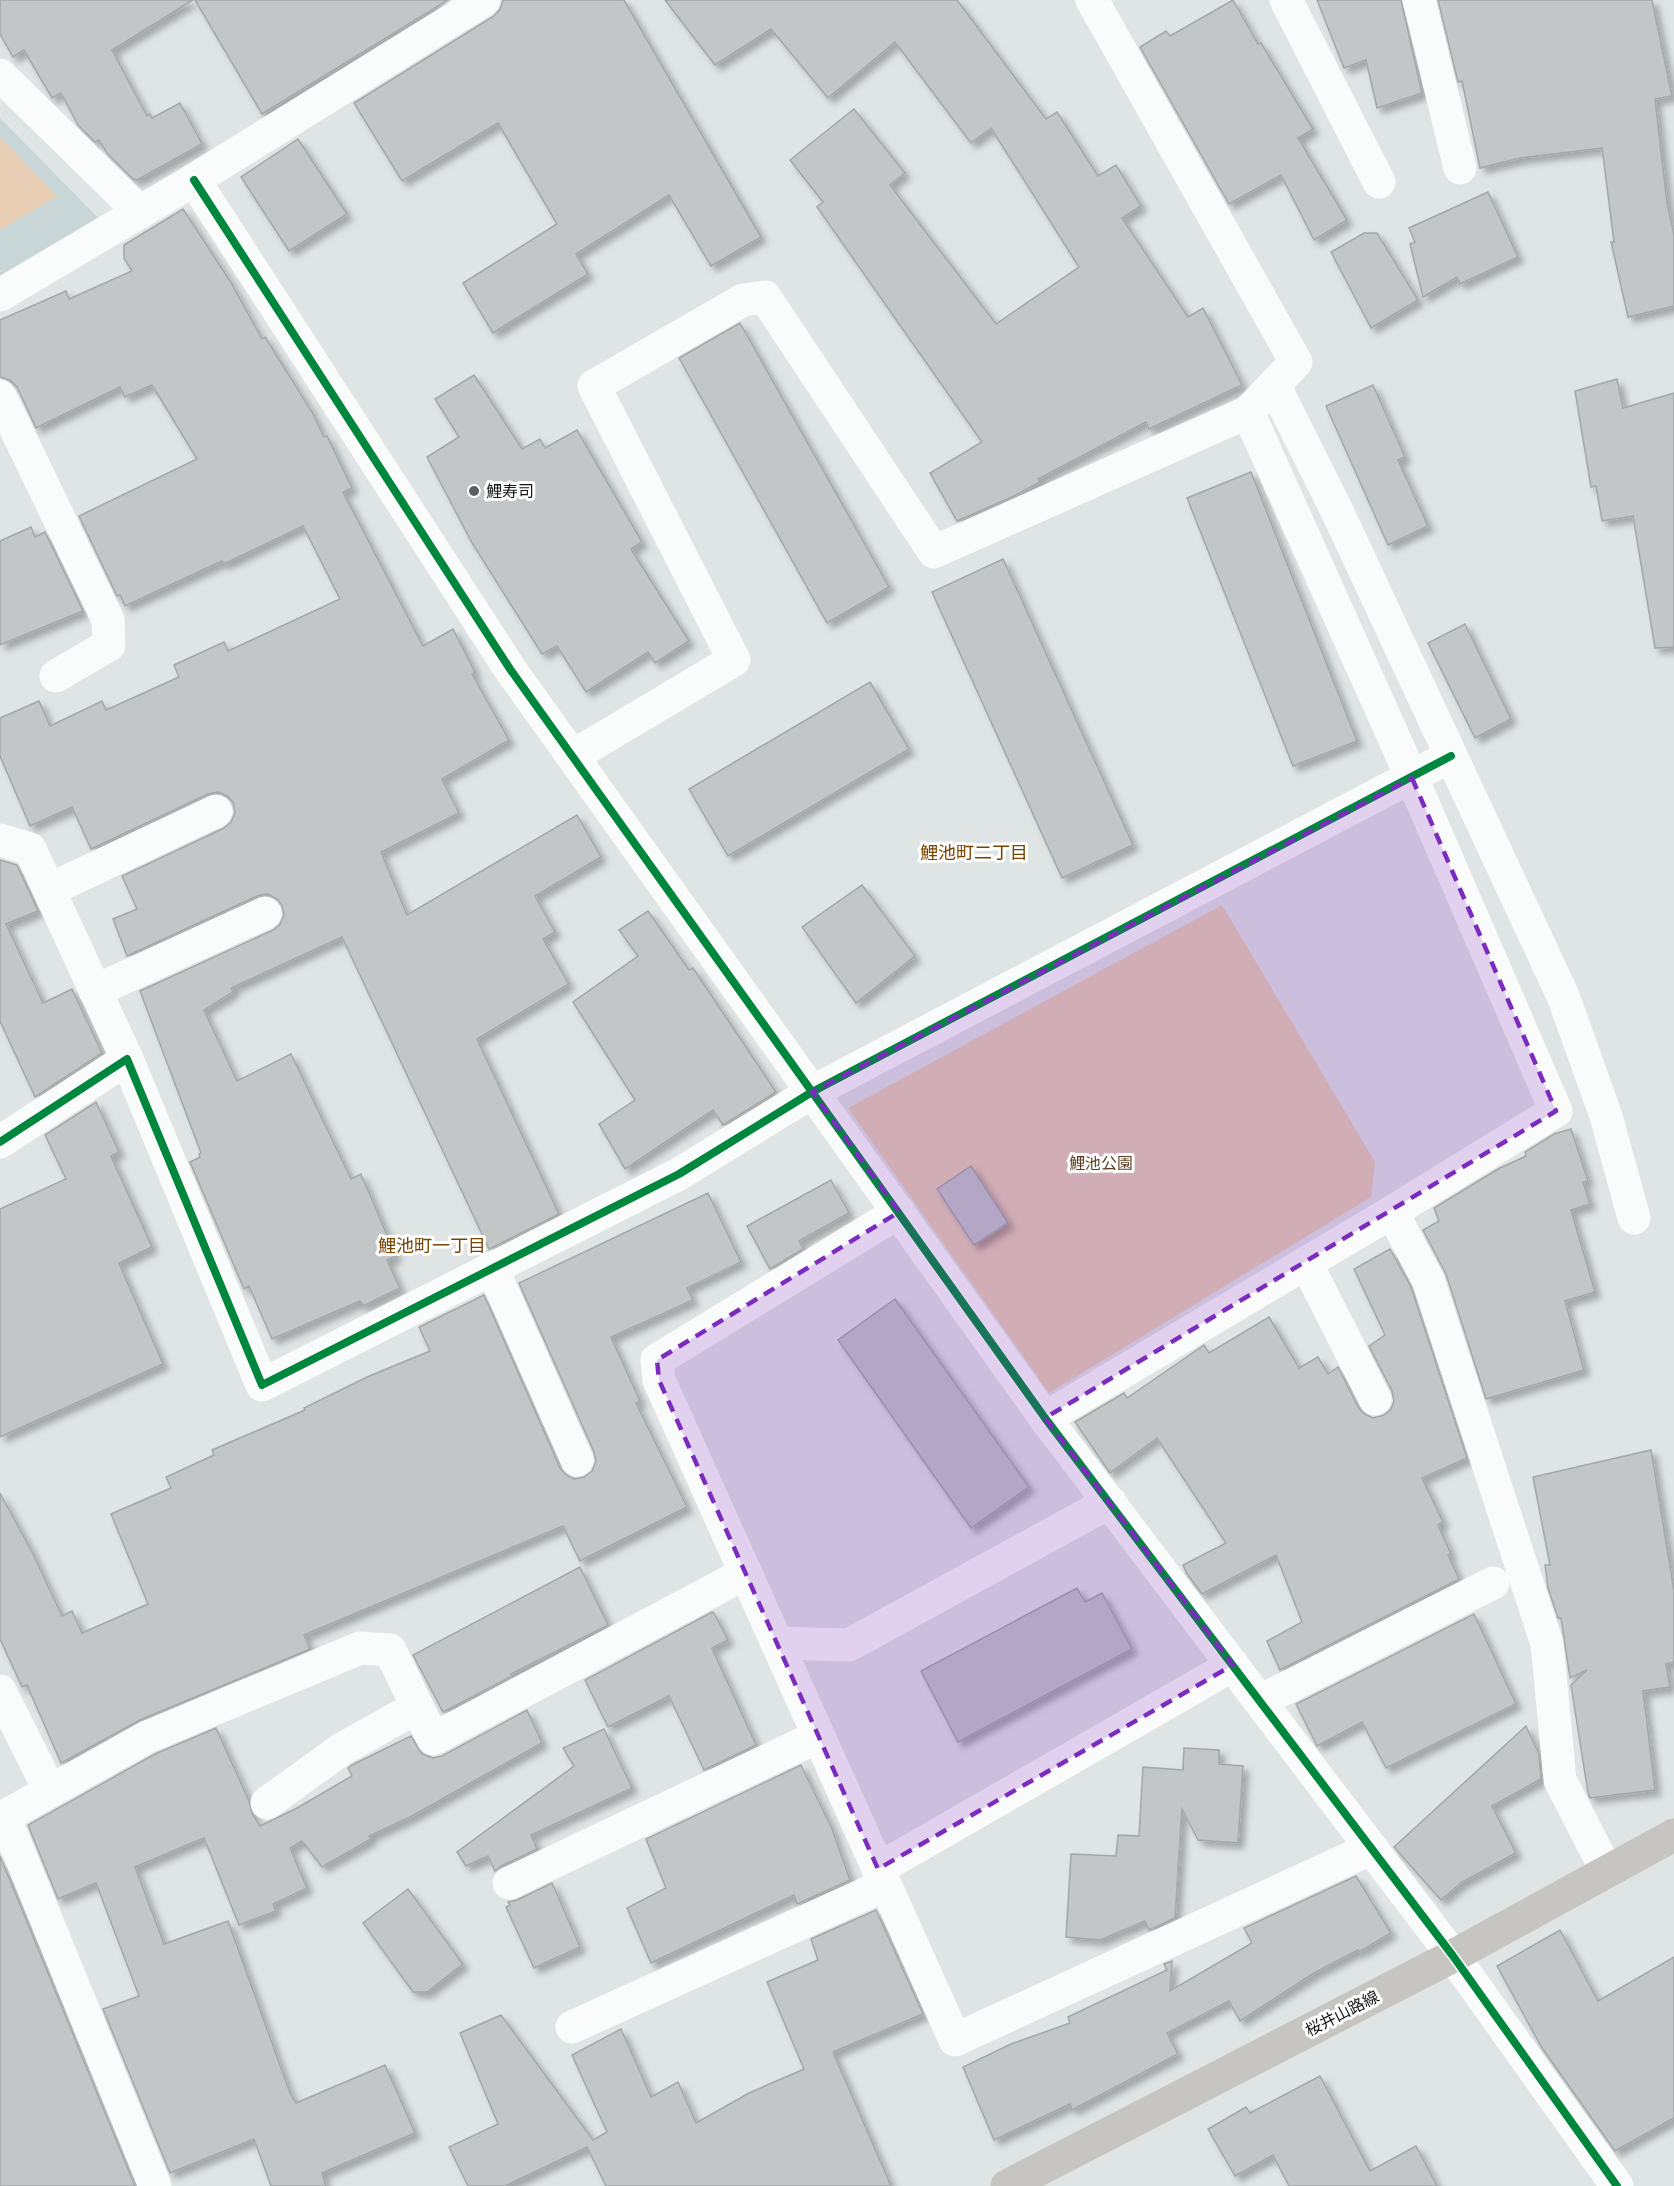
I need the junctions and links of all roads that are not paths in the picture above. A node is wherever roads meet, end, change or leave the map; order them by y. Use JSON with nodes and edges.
{"nodes":[{"id":1,"x":484,"y":0,"type":"edge"},
{"id":2,"x":1092,"y":0,"type":"edge"},
{"id":3,"x":1286,"y":0,"type":"edge"},
{"id":4,"x":1419,"y":0,"type":"edge"},
{"id":5,"x":0,"y":75,"type":"edge"},
{"id":6,"x":1460,"y":168,"type":"dead end"},
{"id":7,"x":194,"y":180,"type":"junction"},
{"id":8,"x":1378,"y":182,"type":"dead end"},
{"id":9,"x":140,"y":212,"type":"junction"},
{"id":10,"x":0,"y":295,"type":"edge"},
{"id":11,"x":1274,"y":385,"type":"junction"},
{"id":12,"x":0,"y":396,"type":"edge"},
{"id":13,"x":1248,"y":412,"type":"junction"},
{"id":14,"x":56,"y":676,"type":"dead end"},
{"id":15,"x":573,"y":756,"type":"junction"},
{"id":16,"x":1451,"y":756,"type":"junction"},
{"id":17,"x":1412,"y":778,"type":"junction"},
{"id":18,"x":216,"y":811,"type":"dead end"},
{"id":19,"x":0,"y":840,"type":"edge"},
{"id":20,"x":49,"y":890,"type":"junction"},
{"id":21,"x":265,"y":913,"type":"dead end"},
{"id":22,"x":95,"y":991,"type":"junction"},
{"id":23,"x":127,"y":1059,"type":"junction"},
{"id":24,"x":812,"y":1092,"type":"junction"},
{"id":25,"x":0,"y":1142,"type":"edge"},
{"id":26,"x":899,"y":1212,"type":"junction"},
{"id":27,"x":1392,"y":1212,"type":"junction"},
{"id":28,"x":1634,"y":1218,"type":"dead end"},
{"id":29,"x":1305,"y":1263,"type":"junction"},
{"id":30,"x":492,"y":1268,"type":"junction"},
{"id":31,"x":1375,"y":1399,"type":"dead end"},
{"id":32,"x":1045,"y":1418,"type":"junction"},
{"id":33,"x":577,"y":1460,"type":"dead end"},
{"id":34,"x":1110,"y":1502,"type":"junction"},
{"id":35,"x":746,"y":1573,"type":"junction"},
{"id":36,"x":1493,"y":1583,"type":"dead end"},
{"id":37,"x":778,"y":1643,"type":"junction"},
{"id":38,"x":1233,"y":1665,"type":"junction"},
{"id":39,"x":0,"y":1690,"type":"edge"},
{"id":40,"x":1260,"y":1701,"type":"junction"},
{"id":41,"x":417,"y":1707,"type":"junction"},
{"id":42,"x":819,"y":1736,"type":"junction"},
{"id":43,"x":50,"y":1791,"type":"junction"},
{"id":44,"x":267,"y":1803,"type":"dead end"},
{"id":45,"x":2,"y":1817,"type":"edge"},
{"id":46,"x":1674,"y":1835,"type":"edge"},
{"id":47,"x":1372,"y":1848,"type":"junction"},
{"id":48,"x":1606,"y":1872,"type":"junction"},
{"id":49,"x":882,"y":1877,"type":"junction"},
{"id":50,"x":508,"y":1883,"type":"dead end"},
{"id":51,"x":1453,"y":1956,"type":"junction"},
{"id":52,"x":572,"y":2027,"type":"dead end"},
{"id":53,"x":155,"y":2186,"type":"edge"},
{"id":54,"x":1007,"y":2186,"type":"edge"},
{"id":55,"x":1617,"y":2186,"type":"edge"}],
"edges":[{"from":1,"to":7,"type":"street"},
{"from":2,"to":11,"type":"street"},
{"from":3,"to":8,"type":"street"},
{"from":4,"to":6,"type":"street"},
{"from":5,"to":9,"type":"street"},
{"from":7,"to":9,"type":"street"},
{"from":7,"to":15,"type":"street"},
{"from":9,"to":10,"type":"street"},
{"from":11,"to":13,"type":"street"},
{"from":11,"to":16,"type":"street"},
{"from":12,"to":14,"type":"street"},
{"from":13,"to":15,"type":"street"},
{"from":13,"to":17,"type":"street"},
{"from":15,"to":24,"type":"street"},
{"from":16,"to":17,"type":"street"},
{"from":16,"to":28,"type":"street"},
{"from":17,"to":24,"type":"street"},
{"from":17,"to":27,"type":"street"},
{"from":18,"to":20,"type":"street"},
{"from":19,"to":20,"type":"street"},
{"from":20,"to":22,"type":"street"},
{"from":21,"to":22,"type":"street"},
{"from":22,"to":23,"type":"street"},
{"from":23,"to":25,"type":"street"},
{"from":23,"to":30,"type":"street"},
{"from":24,"to":26,"type":"street"},
{"from":24,"to":30,"type":"street"},
{"from":26,"to":32,"type":"street"},
{"from":26,"to":35,"type":"street"},
{"from":27,"to":29,"type":"street"},
{"from":27,"to":48,"type":"street"},
{"from":29,"to":31,"type":"street"},
{"from":29,"to":32,"type":"street"},
{"from":30,"to":33,"type":"street"},
{"from":32,"to":34,"type":"street"},
{"from":34,"to":37,"type":"street"},
{"from":34,"to":38,"type":"street"},
{"from":35,"to":37,"type":"street"},
{"from":35,"to":41,"type":"street"},
{"from":36,"to":40,"type":"street"},
{"from":37,"to":42,"type":"street"},
{"from":38,"to":40,"type":"street"},
{"from":38,"to":49,"type":"street"},
{"from":39,"to":43,"type":"street"},
{"from":40,"to":47,"type":"street"},
{"from":41,"to":43,"type":"street"},
{"from":41,"to":44,"type":"street"},
{"from":42,"to":49,"type":"street"},
{"from":42,"to":50,"type":"street"},
{"from":43,"to":45,"type":"street"},
{"from":45,"to":53,"type":"street"},
{"from":46,"to":48,"type":"main road","name":"桜井山路線"},
{"from":47,"to":49,"type":"street"},
{"from":47,"to":51,"type":"street"},
{"from":48,"to":51,"type":"main road","name":"桜井山路線"},
{"from":49,"to":52,"type":"street"},
{"from":51,"to":54,"type":"main road","name":"桜井山路線"},
{"from":51,"to":55,"type":"street"}]}
